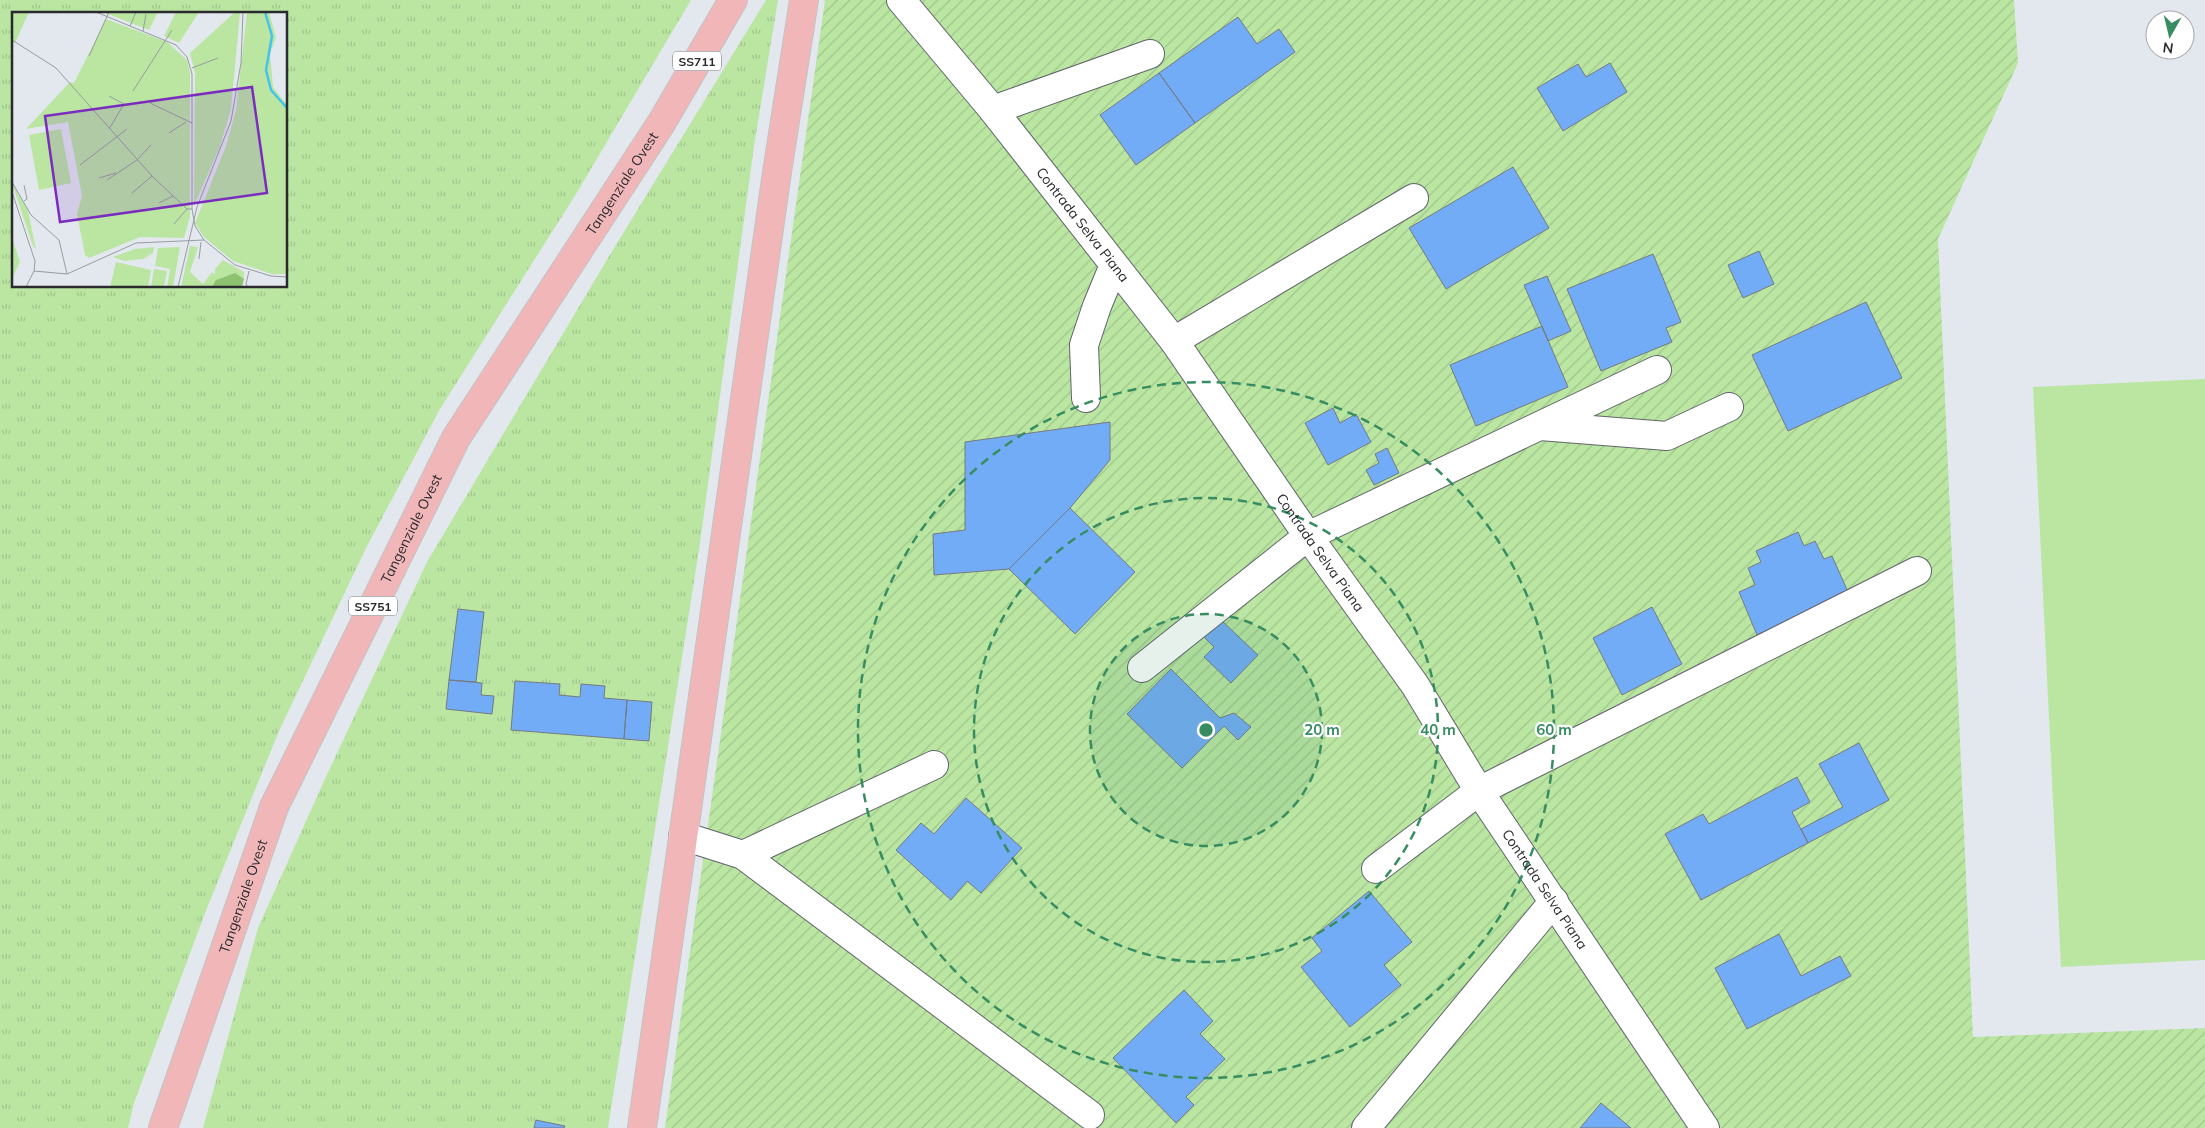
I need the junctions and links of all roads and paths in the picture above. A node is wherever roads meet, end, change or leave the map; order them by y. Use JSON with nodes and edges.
{"nodes":[{"id":1,"x":732,"y":0,"type":"edge"},
{"id":2,"x":804,"y":0,"type":"edge"},
{"id":3,"x":901,"y":0,"type":"edge"},
{"id":4,"x":1150,"y":54,"type":"dead end"},
{"id":5,"x":993,"y":110,"type":"junction"},
{"id":6,"x":662,"y":122,"type":"joint"},
{"id":7,"x":1414,"y":198,"type":"dead end"},
{"id":8,"x":1114,"y":265,"type":"junction"},
{"id":9,"x":1174,"y":341,"type":"junction"},
{"id":10,"x":1658,"y":370,"type":"dead end"},
{"id":11,"x":1086,"y":398,"type":"dead end"},
{"id":12,"x":1729,"y":407,"type":"dead end"},
{"id":13,"x":1538,"y":426,"type":"junction"},
{"id":14,"x":1308,"y":536,"type":"junction"},
{"id":15,"x":1917,"y":571,"type":"dead end"},
{"id":16,"x":1142,"y":668,"type":"dead end"},
{"id":17,"x":934,"y":765,"type":"dead end"},
{"id":18,"x":1479,"y":791,"type":"junction"},
{"id":19,"x":683,"y":836,"type":"junction"},
{"id":20,"x":742,"y":855,"type":"junction"},
{"id":21,"x":1376,"y":869,"type":"dead end"},
{"id":22,"x":1554,"y":901,"type":"junction"},
{"id":23,"x":1090,"y":1115,"type":"dead end"},
{"id":24,"x":163,"y":1128,"type":"edge"},
{"id":25,"x":642,"y":1128,"type":"edge"},
{"id":26,"x":1366,"y":1128,"type":"edge"},
{"id":27,"x":1705,"y":1128,"type":"edge"}],
"edges":[{"from":1,"to":6,"type":"main road","name":"Tangenziale Ovest","number":"SS711"},
{"from":2,"to":19,"type":"main road"},
{"from":3,"to":5,"type":"street","name":"Contrada Selva Piana"},
{"from":4,"to":5,"type":"street"},
{"from":5,"to":8,"type":"street","name":"Contrada Selva Piana"},
{"from":6,"to":24,"type":"main road","name":"Tangenziale Ovest","number":"SS751"},
{"from":7,"to":9,"type":"street"},
{"from":8,"to":9,"type":"street","name":"Contrada Selva Piana"},
{"from":8,"to":11,"type":"street"},
{"from":9,"to":14,"type":"street","name":"Contrada Selva Piana"},
{"from":10,"to":13,"type":"street"},
{"from":12,"to":13,"type":"street"},
{"from":13,"to":14,"type":"street"},
{"from":14,"to":16,"type":"street"},
{"from":14,"to":18,"type":"street","name":"Contrada Selva Piana"},
{"from":15,"to":18,"type":"street"},
{"from":17,"to":20,"type":"street"},
{"from":18,"to":21,"type":"street"},
{"from":18,"to":22,"type":"street","name":"Contrada Selva Piana"},
{"from":19,"to":20,"type":"street"},
{"from":19,"to":25,"type":"main road"},
{"from":20,"to":23,"type":"street"},
{"from":22,"to":26,"type":"street"},
{"from":22,"to":27,"type":"street","name":"Contrada Selva Piana"}]}
